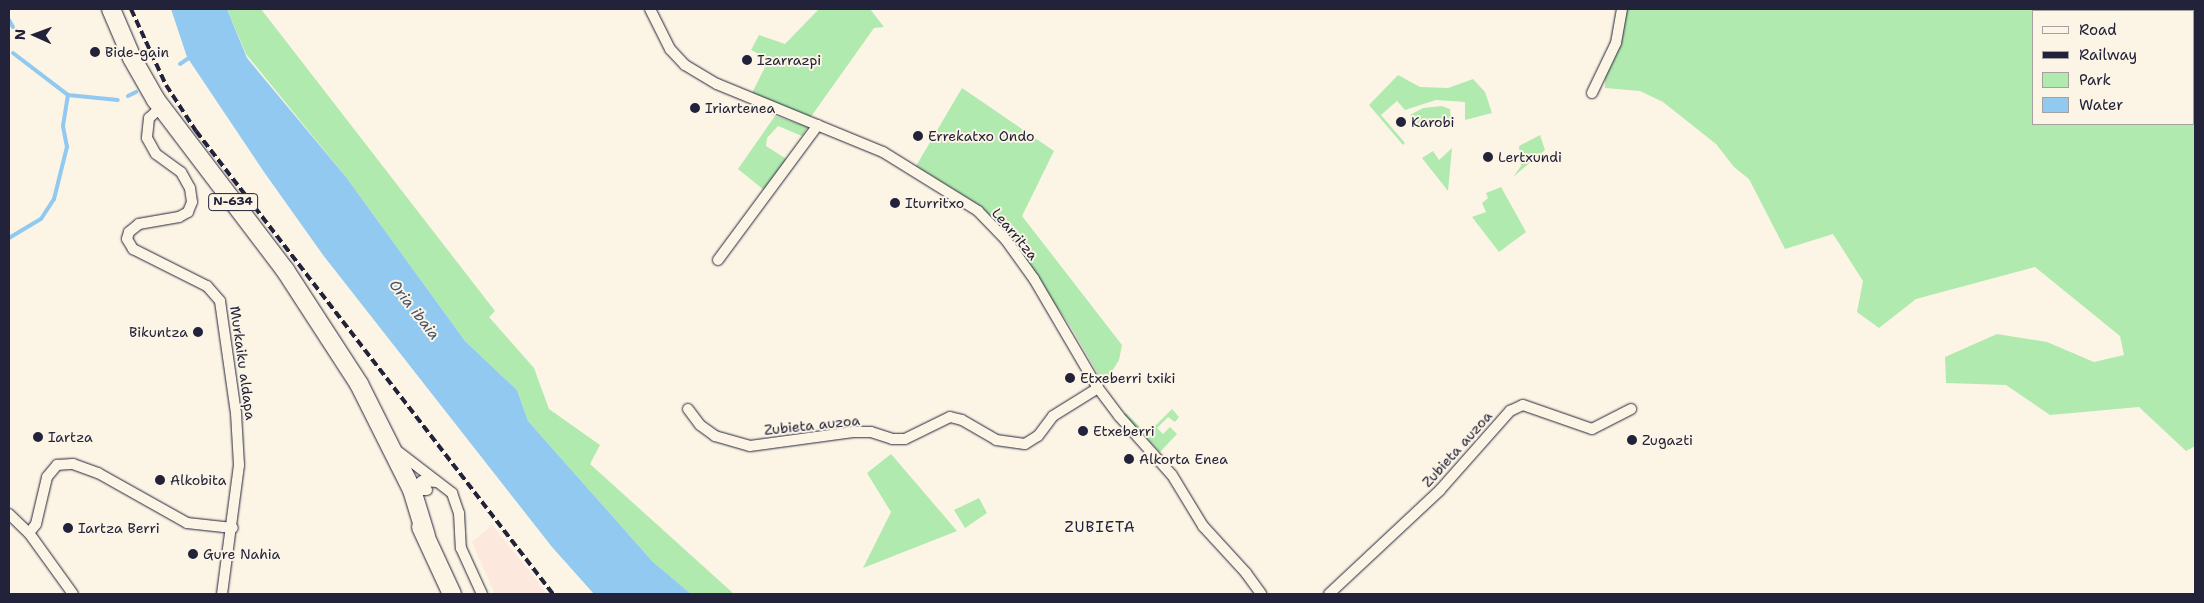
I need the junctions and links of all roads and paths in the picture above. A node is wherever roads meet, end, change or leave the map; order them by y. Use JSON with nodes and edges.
{"nodes":[{"id":1,"x":111,"y":9,"type":"edge"},
{"id":2,"x":650,"y":9,"type":"edge"},
{"id":3,"x":1622,"y":9,"type":"edge"},
{"id":4,"x":1592,"y":93,"type":"dead end"},
{"id":5,"x":161,"y":107,"type":"junction"},
{"id":6,"x":818,"y":125,"type":"junction"},
{"id":7,"x":718,"y":260,"type":"dead end"},
{"id":8,"x":1098,"y":388,"type":"junction"},
{"id":9,"x":688,"y":409,"type":"dead end"},
{"id":10,"x":1631,"y":409,"type":"dead end"},
{"id":11,"x":388,"y":450,"type":"junction"},
{"id":12,"x":443,"y":485,"type":"junction"},
{"id":13,"x":420,"y":490,"type":"junction"},
{"id":14,"x":415,"y":511,"type":"junction"},
{"id":15,"x":9,"y":514,"type":"edge"},
{"id":16,"x":233,"y":528,"type":"junction"},
{"id":17,"x":30,"y":533,"type":"junction"},
{"id":18,"x":73,"y":594,"type":"edge"},
{"id":19,"x":222,"y":594,"type":"edge"},
{"id":20,"x":452,"y":594,"type":"edge"},
{"id":21,"x":482,"y":594,"type":"edge"},
{"id":22,"x":1260,"y":594,"type":"edge"},
{"id":23,"x":1329,"y":594,"type":"edge"}],
"edges":[{"from":1,"to":5,"type":"highway","number":"N-634"},
{"from":2,"to":6,"type":"street","name":"Learritza"},
{"from":3,"to":4,"type":"street"},
{"from":5,"to":11,"type":"highway","number":"N-634"},
{"from":5,"to":16,"type":"street","name":"Murkaiku aldapa"},
{"from":6,"to":7,"type":"street"},
{"from":6,"to":8,"type":"street","name":"Learritza"},
{"from":8,"to":9,"type":"street","name":"Zubieta auzoa"},
{"from":8,"to":22,"type":"street","name":"Learritza"},
{"from":10,"to":23,"type":"street","name":"Zubieta auzoa"},
{"from":11,"to":12,"type":"street"},
{"from":11,"to":13,"type":"highway","number":"N-634"},
{"from":11,"to":14,"type":"highway","number":"N-634"},
{"from":12,"to":13,"type":"street"},
{"from":12,"to":13,"type":"street"},
{"from":12,"to":21,"type":"street"},
{"from":13,"to":14,"type":"highway","number":"N-634"},
{"from":14,"to":20,"type":"highway","number":"N-634"},
{"from":15,"to":17,"type":"street"},
{"from":16,"to":17,"type":"street"},
{"from":16,"to":19,"type":"street","name":"Murkaiku aldapa"},
{"from":17,"to":18,"type":"street"}]}
